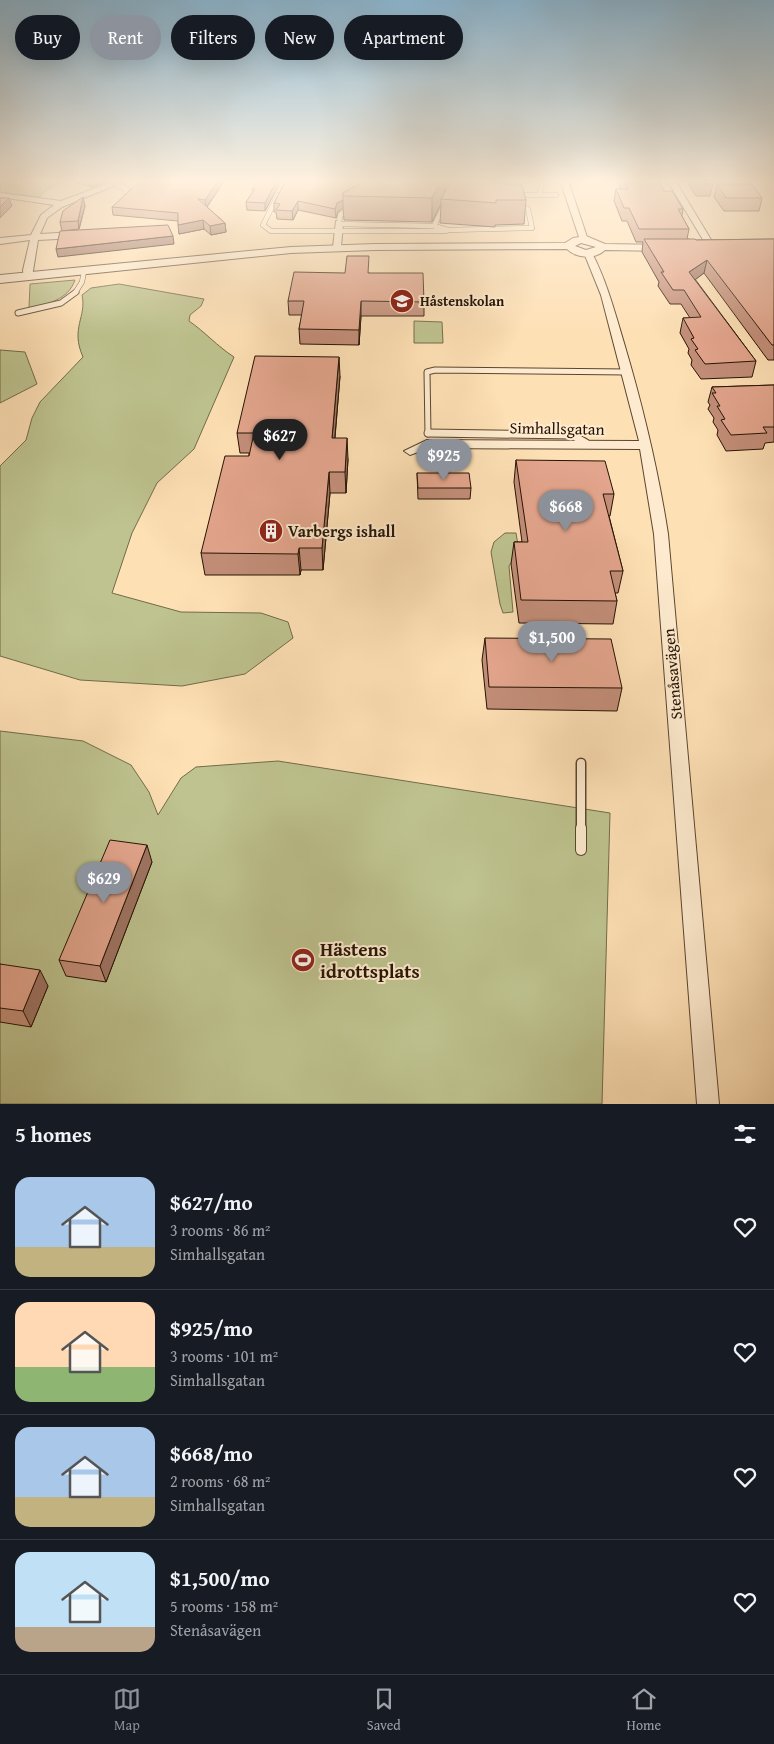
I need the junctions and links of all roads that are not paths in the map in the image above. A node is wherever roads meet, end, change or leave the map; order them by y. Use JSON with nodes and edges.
{"nodes":[{"id":1,"x":38,"y":232,"type":"edge"},
{"id":2,"x":270,"y":232,"type":"edge"},
{"id":3,"x":441,"y":232,"type":"edge"},
{"id":4,"x":585,"y":232,"type":"edge"},
{"id":5,"x":706,"y":232,"type":"edge"},
{"id":6,"x":338,"y":233,"type":"junction"},
{"id":7,"x":85,"y":234,"type":"edge"},
{"id":8,"x":36,"y":236,"type":"junction"},
{"id":9,"x":0,"y":241,"type":"edge"},
{"id":10,"x":337,"y":247,"type":"junction"},
{"id":11,"x":591,"y":247,"type":"junction"},
{"id":12,"x":675,"y":248,"type":"edge"},
{"id":13,"x":694,"y":248,"type":"edge"},
{"id":14,"x":717,"y":248,"type":"joint"},
{"id":15,"x":84,"y":271,"type":"junction"},
{"id":16,"x":27,"y":274,"type":"junction"},
{"id":17,"x":0,"y":279,"type":"edge"},
{"id":18,"x":18,"y":314,"type":"dead end"},
{"id":19,"x":627,"y":372,"type":"junction"},
{"id":20,"x":591,"y":445,"type":"junction"},
{"id":21,"x":646,"y":445,"type":"junction"},
{"id":22,"x":410,"y":451,"type":"dead end"},
{"id":23,"x":581,"y":763,"type":"dead end"},
{"id":24,"x":581,"y":850,"type":"dead end"},
{"id":25,"x":708,"y":1104,"type":"edge"}],
"edges":[{"from":1,"to":8,"type":"street"},
{"from":2,"to":6,"type":"lane"},
{"from":3,"to":6,"type":"lane"},
{"from":4,"to":11,"type":"street","name":"Stenåsavägen"},
{"from":5,"to":14,"type":"street"},
{"from":6,"to":10,"type":"street"},
{"from":7,"to":8,"type":"street"},
{"from":8,"to":9,"type":"street"},
{"from":8,"to":16,"type":"street"},
{"from":10,"to":11,"type":"street"},
{"from":10,"to":15,"type":"street"},
{"from":11,"to":12,"type":"street"},
{"from":11,"to":19,"type":"street","name":"Stenåsavägen"},
{"from":13,"to":14,"type":"street"},
{"from":15,"to":16,"type":"street"},
{"from":15,"to":18,"type":"lane"},
{"from":16,"to":17,"type":"street"},
{"from":19,"to":20,"type":"lane"},
{"from":19,"to":21,"type":"street","name":"Stenåsavägen"},
{"from":20,"to":21,"type":"street","name":"Simhallsgatan"},
{"from":20,"to":22,"type":"street","name":"Simhallsgatan"},
{"from":21,"to":25,"type":"street","name":"Stenåsavägen"},
{"from":23,"to":24,"type":"lane"}]}
